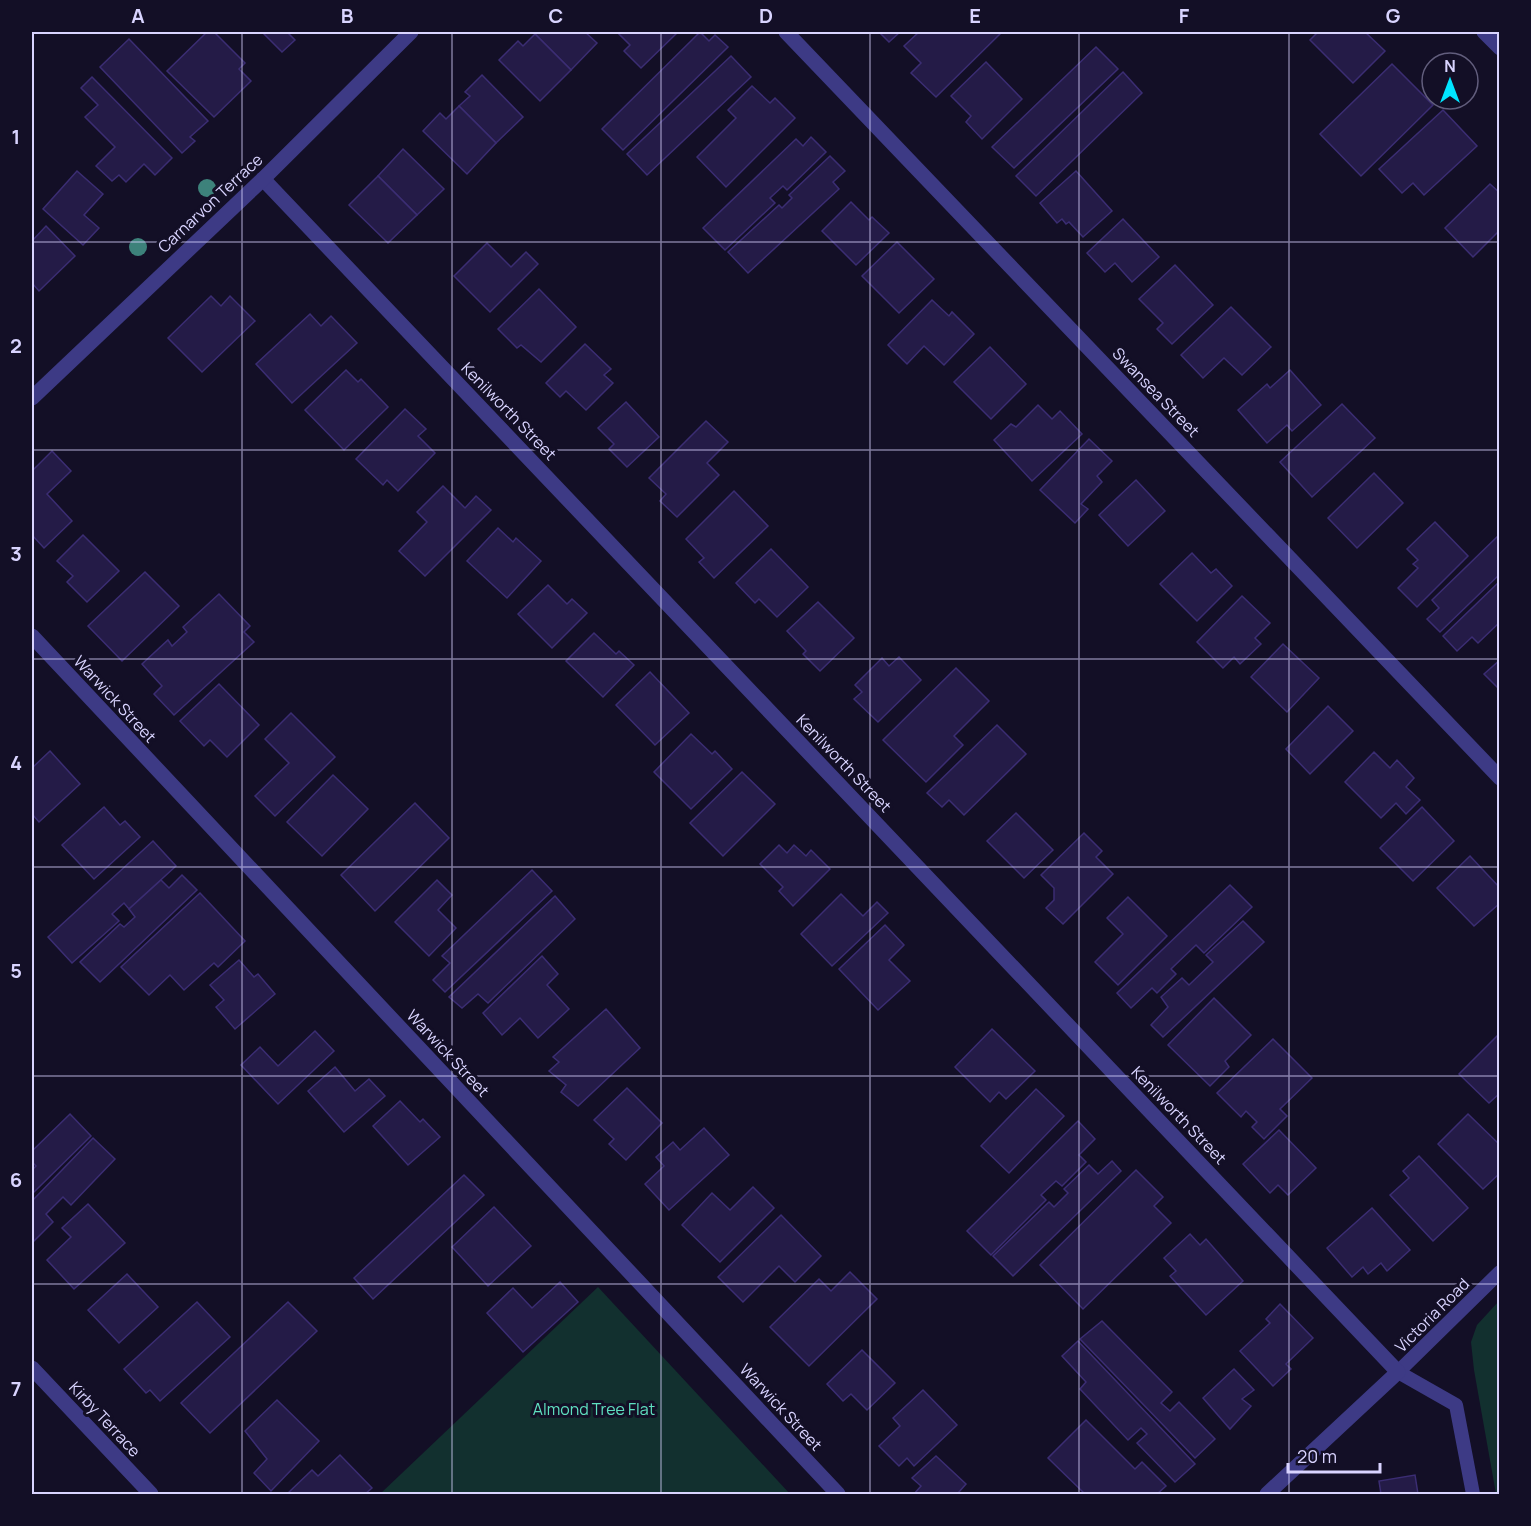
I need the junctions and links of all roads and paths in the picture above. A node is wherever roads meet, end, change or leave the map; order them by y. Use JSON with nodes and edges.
{"nodes":[{"id":1,"x":411,"y":32,"type":"edge"},
{"id":2,"x":786,"y":32,"type":"edge"},
{"id":3,"x":1484,"y":32,"type":"edge"},
{"id":4,"x":1500,"y":48,"type":"edge"},
{"id":5,"x":263,"y":179,"type":"junction"},
{"id":6,"x":32,"y":398,"type":"edge"},
{"id":7,"x":32,"y":636,"type":"edge"},
{"id":8,"x":1500,"y":778,"type":"edge"},
{"id":9,"x":1500,"y":1272,"type":"edge"},
{"id":10,"x":32,"y":1368,"type":"edge"},
{"id":11,"x":1398,"y":1372,"type":"junction"},
{"id":12,"x":151,"y":1494,"type":"edge"},
{"id":13,"x":838,"y":1494,"type":"edge"},
{"id":14,"x":1267,"y":1494,"type":"edge"},
{"id":15,"x":1473,"y":1494,"type":"edge"}],
"edges":[{"from":1,"to":5,"type":"street","name":"Carnarvon Terrace"},
{"from":2,"to":8,"type":"street","name":"Swansea Street"},
{"from":3,"to":4,"type":"street"},
{"from":5,"to":6,"type":"street","name":"Carnarvon Terrace"},
{"from":5,"to":11,"type":"street","name":"Kenilworth Street"},
{"from":7,"to":13,"type":"street","name":"Warwick Street"},
{"from":9,"to":11,"type":"lane","name":"Victoria Road"},
{"from":10,"to":12,"type":"street","name":"Kirby Terrace"},
{"from":11,"to":14,"type":"street"},
{"from":11,"to":15,"type":"lane","name":"Victoria Road"}]}
